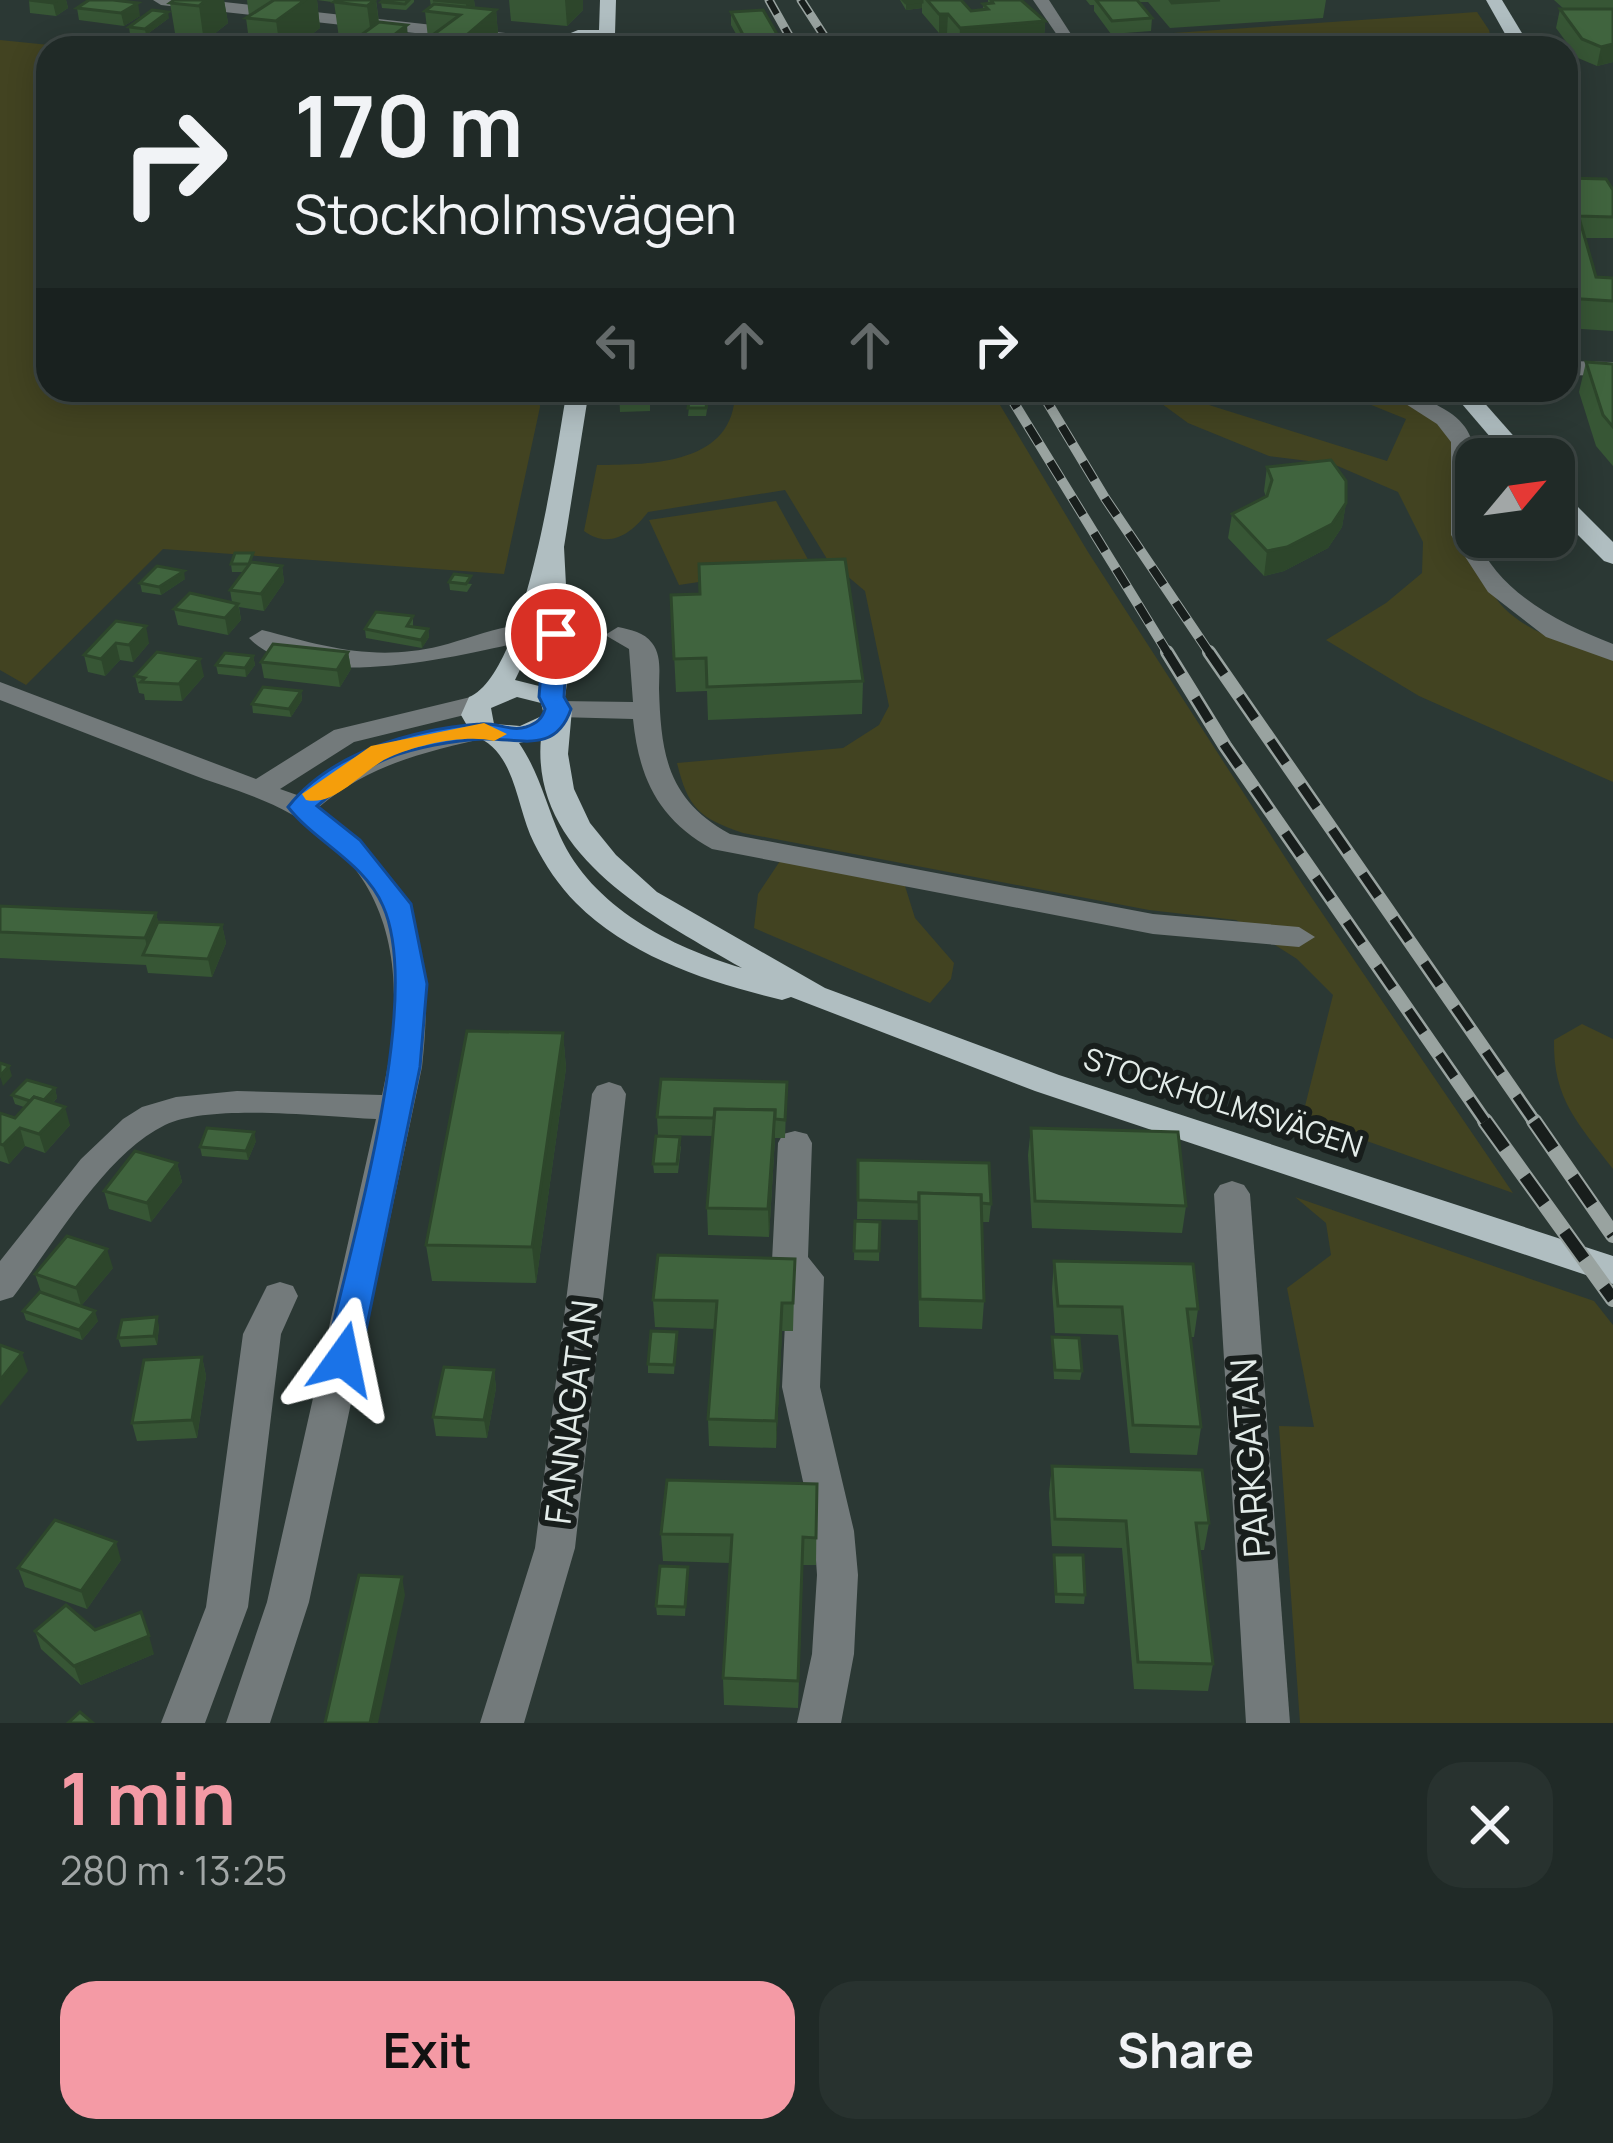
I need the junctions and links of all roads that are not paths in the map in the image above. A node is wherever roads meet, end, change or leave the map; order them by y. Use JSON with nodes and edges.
{"nodes":[{"id":1,"x":161,"y":0,"type":"edge"},
{"id":2,"x":1041,"y":0,"type":"edge"},
{"id":3,"x":1495,"y":0,"type":"edge"},
{"id":4,"x":607,"y":4,"type":"edge"},
{"id":5,"x":429,"y":6,"type":"edge"},
{"id":6,"x":406,"y":24,"type":"junction"},
{"id":7,"x":525,"y":36,"type":"edge"},
{"id":8,"x":574,"y":36,"type":"edge"},
{"id":9,"x":609,"y":36,"type":"edge"},
{"id":10,"x":1065,"y":36,"type":"edge"},
{"id":11,"x":1515,"y":36,"type":"edge"},
{"id":12,"x":1578,"y":368,"type":"edge"},
{"id":13,"x":1613,"y":369,"type":"edge"},
{"id":14,"x":576,"y":402,"type":"edge"},
{"id":15,"x":1416,"y":402,"type":"edge"},
{"id":16,"x":1473,"y":402,"type":"edge"},
{"id":17,"x":1494,"y":402,"type":"edge"},
{"id":18,"x":1498,"y":428,"type":"junction"},
{"id":19,"x":1506,"y":438,"type":"edge"},
{"id":20,"x":1575,"y":518,"type":"edge"},
{"id":21,"x":551,"y":547,"type":"junction"},
{"id":22,"x":1613,"y":556,"type":"edge"},
{"id":23,"x":524,"y":633,"type":"junction"},
{"id":24,"x":618,"y":635,"type":"dead end"},
{"id":25,"x":262,"y":638,"type":"dead end"},
{"id":26,"x":1613,"y":653,"type":"edge"},
{"id":27,"x":0,"y":690,"type":"edge"},
{"id":28,"x":554,"y":709,"type":"junction"},
{"id":29,"x":646,"y":711,"type":"junction"},
{"id":30,"x":488,"y":715,"type":"junction"},
{"id":31,"x":260,"y":789,"type":"junction"},
{"id":32,"x":301,"y":807,"type":"junction"},
{"id":33,"x":1299,"y":937,"type":"dead end"},
{"id":34,"x":814,"y":996,"type":"junction"},
{"id":35,"x":609,"y":1094,"type":"dead end"},
{"id":36,"x":395,"y":1108,"type":"junction"},
{"id":37,"x":795,"y":1143,"type":"dead end"},
{"id":38,"x":1232,"y":1194,"type":"dead end"},
{"id":39,"x":1613,"y":1270,"type":"edge"},
{"id":40,"x":0,"y":1287,"type":"edge"},
{"id":41,"x":280,"y":1296,"type":"dead end"},
{"id":42,"x":183,"y":1723,"type":"edge"},
{"id":43,"x":248,"y":1723,"type":"edge"},
{"id":44,"x":502,"y":1723,"type":"edge"},
{"id":45,"x":819,"y":1723,"type":"edge"},
{"id":46,"x":1268,"y":1723,"type":"edge"}],
"edges":[{"from":1,"to":6,"type":"street"},
{"from":2,"to":10,"type":"street"},
{"from":3,"to":11,"type":"main road"},
{"from":4,"to":8,"type":"main road"},
{"from":4,"to":9,"type":"main road"},
{"from":5,"to":6,"type":"street"},
{"from":6,"to":7,"type":"street"},
{"from":12,"to":13,"type":"street"},
{"from":14,"to":21,"type":"main road"},
{"from":15,"to":26,"type":"street"},
{"from":16,"to":18,"type":"main road"},
{"from":17,"to":18,"type":"main road"},
{"from":18,"to":19,"type":"main road"},
{"from":20,"to":22,"type":"main road"},
{"from":21,"to":23,"type":"main road"},
{"from":21,"to":28,"type":"main road","name":"STOCKHOLMSVÄGEN"},
{"from":23,"to":25,"type":"street"},
{"from":23,"to":30,"type":"main road"},
{"from":24,"to":29,"type":"street"},
{"from":27,"to":31,"type":"street"},
{"from":28,"to":29,"type":"street"},
{"from":28,"to":30,"type":"main road"},
{"from":28,"to":30,"type":"main road"},
{"from":28,"to":34,"type":"main road","name":"STOCKHOLMSVÄGEN"},
{"from":29,"to":33,"type":"street"},
{"from":30,"to":31,"type":"street"},
{"from":30,"to":32,"type":"street"},
{"from":30,"to":34,"type":"main road","name":"STOCKHOLMSVÄGEN"},
{"from":31,"to":32,"type":"street"},
{"from":32,"to":36,"type":"street"},
{"from":34,"to":39,"type":"main road","name":"STOCKHOLMSVÄGEN"},
{"from":35,"to":44,"type":"street","name":"FANNAGATAN"},
{"from":36,"to":40,"type":"street"},
{"from":36,"to":43,"type":"street"},
{"from":37,"to":45,"type":"street"},
{"from":38,"to":46,"type":"street","name":"PARKGATAN"},
{"from":41,"to":42,"type":"street"}]}
